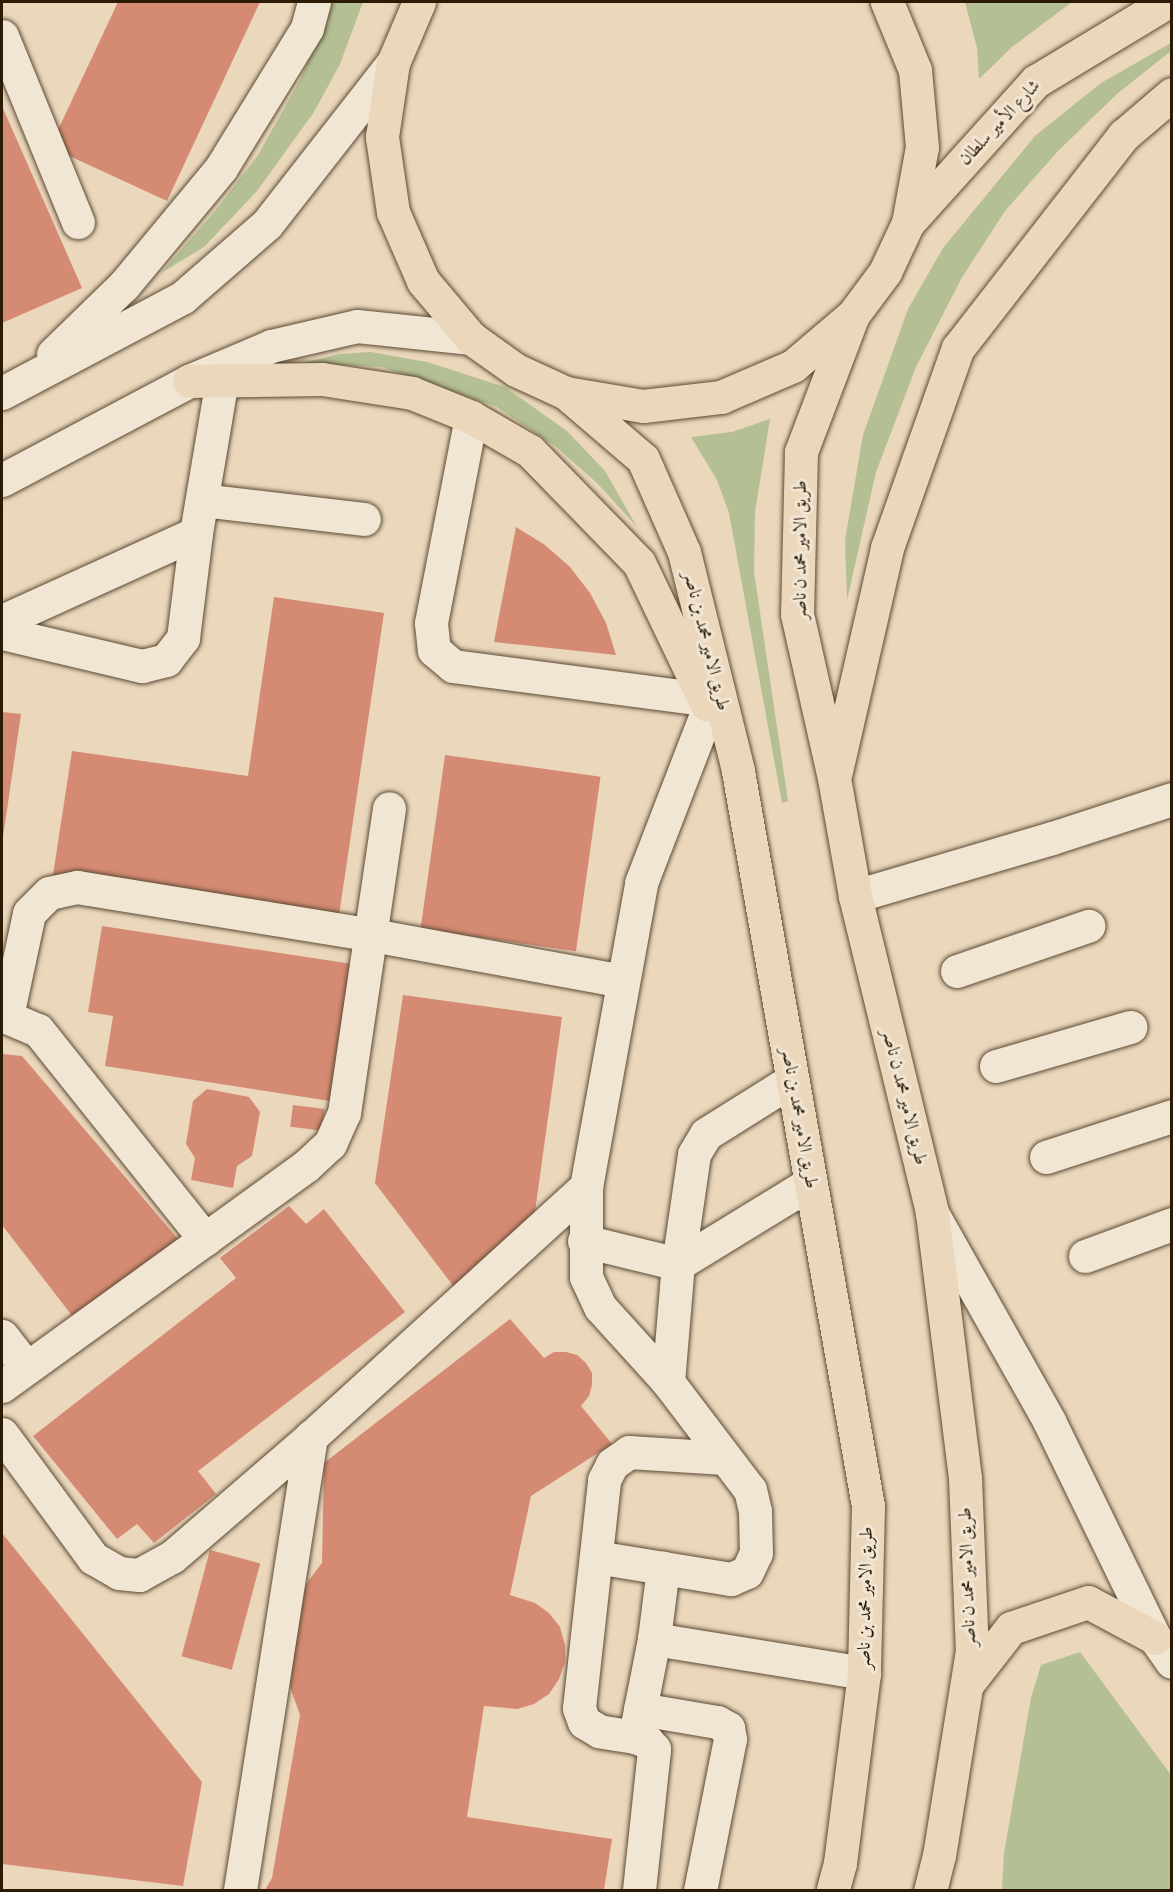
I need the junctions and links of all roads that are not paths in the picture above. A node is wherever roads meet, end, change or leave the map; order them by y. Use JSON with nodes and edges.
{"nodes":[{"id":1,"x":314,"y":2,"type":"edge"},
{"id":2,"x":419,"y":2,"type":"edge"},
{"id":3,"x":887,"y":2,"type":"edge"},
{"id":4,"x":1167,"y":2,"type":"edge"},
{"id":5,"x":2,"y":36,"type":"edge"},
{"id":6,"x":393,"y":63,"type":"junction"},
{"id":7,"x":1172,"y":94,"type":"edge"},
{"id":8,"x":78,"y":222,"type":"dead end"},
{"id":9,"x":908,"y":223,"type":"junction"},
{"id":10,"x":853,"y":315,"type":"junction"},
{"id":11,"x":471,"y":338,"type":"junction"},
{"id":12,"x":222,"y":380,"type":"junction"},
{"id":13,"x":189,"y":381,"type":"junction"},
{"id":14,"x":15,"y":386,"type":"edge"},
{"id":15,"x":566,"y":393,"type":"junction"},
{"id":16,"x":471,"y":417,"type":"junction"},
{"id":17,"x":2,"y":480,"type":"edge"},
{"id":18,"x":202,"y":500,"type":"junction"},
{"id":19,"x":364,"y":519,"type":"dead end"},
{"id":20,"x":196,"y":533,"type":"junction"},
{"id":21,"x":2,"y":621,"type":"edge"},
{"id":22,"x":2,"y":633,"type":"edge"},
{"id":23,"x":706,"y":704,"type":"junction"},
{"id":24,"x":738,"y":771,"type":"junction"},
{"id":25,"x":834,"y":778,"type":"junction"},
{"id":26,"x":1172,"y":799,"type":"edge"},
{"id":27,"x":389,"y":808,"type":"dead end"},
{"id":28,"x":855,"y":896,"type":"junction"},
{"id":29,"x":1088,"y":926,"type":"dead end"},
{"id":30,"x":372,"y":935,"type":"junction"},
{"id":31,"x":957,"y":971,"type":"dead end"},
{"id":32,"x":622,"y":981,"type":"junction"},
{"id":33,"x":4,"y":1016,"type":"edge"},
{"id":34,"x":1130,"y":1027,"type":"dead end"},
{"id":35,"x":996,"y":1066,"type":"dead end"},
{"id":36,"x":792,"y":1080,"type":"junction"},
{"id":37,"x":1172,"y":1116,"type":"edge"},
{"id":38,"x":1046,"y":1157,"type":"dead end"},
{"id":39,"x":810,"y":1183,"type":"junction"},
{"id":40,"x":586,"y":1186,"type":"junction"},
{"id":41,"x":932,"y":1213,"type":"junction"},
{"id":42,"x":1172,"y":1224,"type":"edge"},
{"id":43,"x":205,"y":1239,"type":"junction"},
{"id":44,"x":584,"y":1241,"type":"junction"},
{"id":45,"x":1084,"y":1256,"type":"dead end"},
{"id":46,"x":678,"y":1263,"type":"junction"},
{"id":47,"x":2,"y":1336,"type":"edge"},
{"id":48,"x":14,"y":1376,"type":"edge"},
{"id":49,"x":668,"y":1382,"type":"junction"},
{"id":50,"x":2,"y":1434,"type":"edge"},
{"id":51,"x":311,"y":1437,"type":"junction"},
{"id":52,"x":724,"y":1458,"type":"junction"},
{"id":53,"x":596,"y":1557,"type":"junction"},
{"id":54,"x":663,"y":1568,"type":"junction"},
{"id":55,"x":654,"y":1639,"type":"junction"},
{"id":56,"x":1163,"y":1650,"type":"edge"},
{"id":57,"x":864,"y":1673,"type":"junction"},
{"id":58,"x":966,"y":1687,"type":"junction"},
{"id":59,"x":638,"y":1723,"type":"junction"},
{"id":60,"x":939,"y":1856,"type":"junction"},
{"id":61,"x":240,"y":1890,"type":"edge"},
{"id":62,"x":639,"y":1890,"type":"edge"},
{"id":63,"x":700,"y":1890,"type":"edge"},
{"id":64,"x":833,"y":1890,"type":"edge"},
{"id":65,"x":930,"y":1890,"type":"edge"},
{"id":66,"x":948,"y":1890,"type":"edge"}],
"edges":[{"from":1,"to":14,"type":"street"},
{"from":2,"to":6,"type":"main road"},
{"from":3,"to":9,"type":"main road"},
{"from":4,"to":9,"type":"main road","name":"شارع الأمير سلطان"},
{"from":5,"to":8,"type":"street"},
{"from":6,"to":11,"type":"main road"},
{"from":6,"to":14,"type":"street"},
{"from":7,"to":25,"type":"main road"},
{"from":9,"to":10,"type":"main road"},
{"from":10,"to":15,"type":"main road"},
{"from":10,"to":25,"type":"main road","name":"طريق الامير محمد ن ناصر"},
{"from":11,"to":13,"type":"street"},
{"from":11,"to":15,"type":"main road"},
{"from":12,"to":13,"type":"main road"},
{"from":12,"to":16,"type":"main road"},
{"from":12,"to":18,"type":"street"},
{"from":13,"to":17,"type":"street"},
{"from":15,"to":24,"type":"main road","name":"طريق الامير محمد بن ناصر"},
{"from":16,"to":23,"type":"main road"},
{"from":16,"to":23,"type":"street"},
{"from":18,"to":19,"type":"street"},
{"from":18,"to":20,"type":"street"},
{"from":20,"to":21,"type":"street"},
{"from":20,"to":22,"type":"street"},
{"from":23,"to":24,"type":"main road"},
{"from":23,"to":32,"type":"street"},
{"from":24,"to":36,"type":"main road","name":"طريق الامير محمد بن ناصر"},
{"from":25,"to":28,"type":"main road","name":"طريق الامير محمد ن ناصر"},
{"from":26,"to":28,"type":"street"},
{"from":27,"to":30,"type":"street"},
{"from":28,"to":41,"type":"main road","name":"طريق الامير محمد ن ناصر"},
{"from":29,"to":31,"type":"street"},
{"from":30,"to":32,"type":"street"},
{"from":30,"to":33,"type":"street"},
{"from":30,"to":43,"type":"street"},
{"from":32,"to":40,"type":"street"},
{"from":33,"to":43,"type":"street"},
{"from":34,"to":35,"type":"street"},
{"from":36,"to":39,"type":"main road","name":"طريق الامير محمد بن ناصر"},
{"from":36,"to":46,"type":"street"},
{"from":37,"to":38,"type":"street"},
{"from":39,"to":46,"type":"street"},
{"from":39,"to":57,"type":"main road","name":"طريق الامير محمد بن ناصر"},
{"from":40,"to":44,"type":"street"},
{"from":40,"to":51,"type":"street"},
{"from":41,"to":56,"type":"street"},
{"from":41,"to":58,"type":"main road","name":"طريق الامير محمد ن ناصر"},
{"from":42,"to":45,"type":"street"},
{"from":43,"to":48,"type":"street"},
{"from":44,"to":46,"type":"street"},
{"from":44,"to":49,"type":"street"},
{"from":46,"to":49,"type":"street"},
{"from":47,"to":48,"type":"street"},
{"from":49,"to":52,"type":"street"},
{"from":50,"to":51,"type":"street"},
{"from":51,"to":61,"type":"street"},
{"from":52,"to":53,"type":"street"},
{"from":52,"to":54,"type":"street"},
{"from":53,"to":54,"type":"street"},
{"from":53,"to":59,"type":"street"},
{"from":54,"to":55,"type":"street"},
{"from":55,"to":57,"type":"street"},
{"from":55,"to":59,"type":"street"},
{"from":56,"to":58,"type":"main road"},
{"from":57,"to":64,"type":"main road","name":"طريق الامير محمد بن ناصر"},
{"from":58,"to":60,"type":"main road","name":"طريق الامير محمد ن ناصر"},
{"from":59,"to":62,"type":"street"},
{"from":59,"to":63,"type":"street"},
{"from":60,"to":65,"type":"main road","name":"طريق الامير محمد ن ناصر"},
{"from":60,"to":66,"type":"street"}]}
